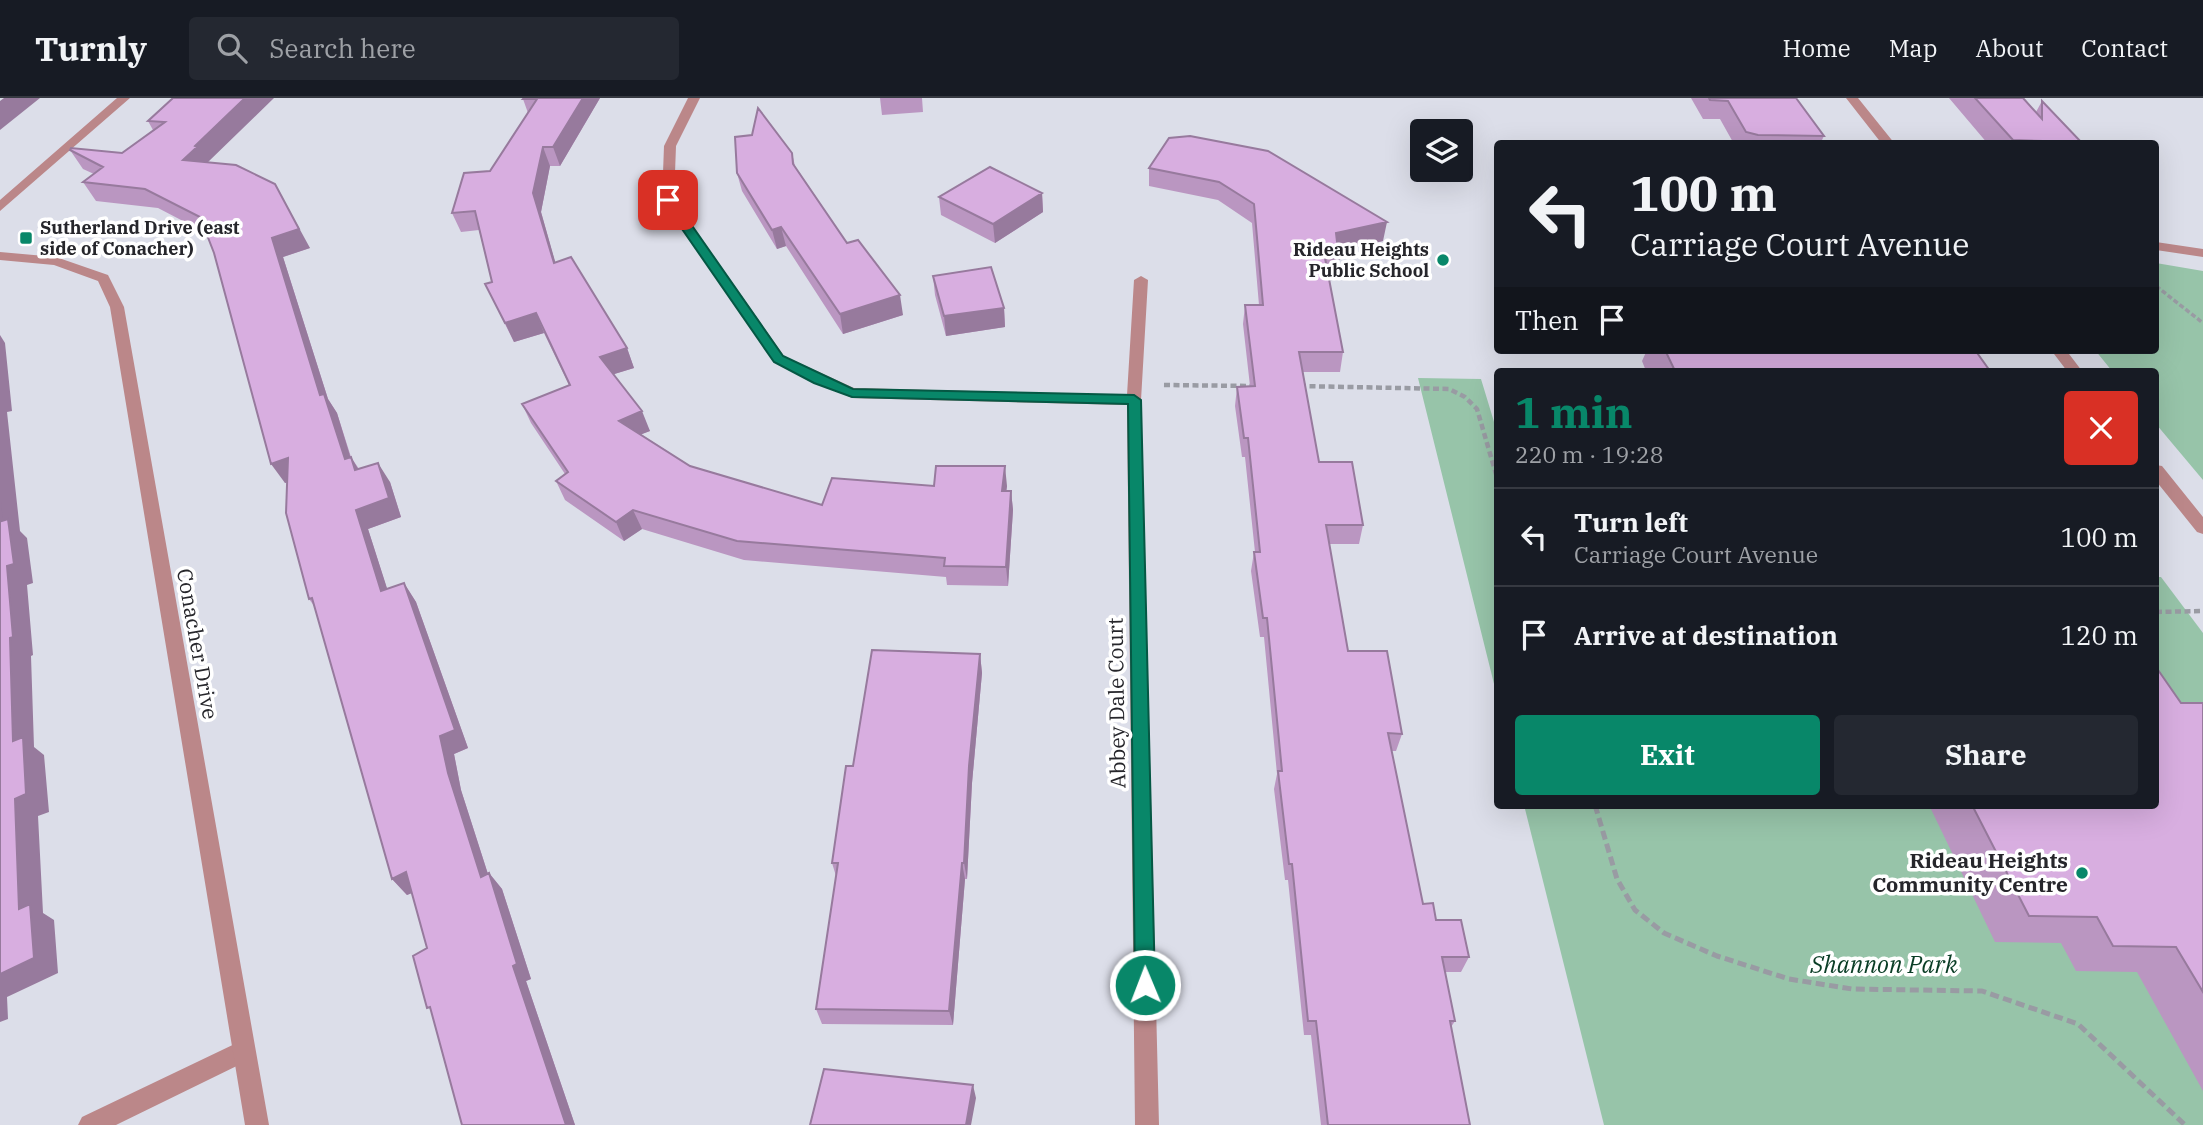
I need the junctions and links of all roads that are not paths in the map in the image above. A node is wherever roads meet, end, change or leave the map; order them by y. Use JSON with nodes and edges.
{"nodes":[{"id":1,"x":124,"y":98,"type":"edge"},
{"id":2,"x":694,"y":98,"type":"edge"},
{"id":3,"x":1852,"y":98,"type":"edge"},
{"id":4,"x":1886,"y":140,"type":"edge"},
{"id":5,"x":0,"y":207,"type":"edge"},
{"id":6,"x":2159,"y":246,"type":"edge"},
{"id":7,"x":2203,"y":253,"type":"edge"},
{"id":8,"x":0,"y":256,"type":"edge"},
{"id":9,"x":1141,"y":280,"type":"dead end"},
{"id":10,"x":2061,"y":354,"type":"edge"},
{"id":11,"x":2073,"y":368,"type":"edge"},
{"id":12,"x":1135,"y":392,"type":"junction"},
{"id":13,"x":2159,"y":474,"type":"edge"},
{"id":14,"x":2203,"y":528,"type":"edge"},
{"id":15,"x":243,"y":1051,"type":"junction"},
{"id":16,"x":90,"y":1125,"type":"edge"},
{"id":17,"x":257,"y":1125,"type":"edge"},
{"id":18,"x":1147,"y":1125,"type":"edge"}],
"edges":[{"from":1,"to":5,"type":"street"},
{"from":2,"to":12,"type":"street"},
{"from":3,"to":4,"type":"street"},
{"from":6,"to":7,"type":"street"},
{"from":8,"to":15,"type":"street","name":"Conacher Drive"},
{"from":9,"to":12,"type":"street","name":"Abbey Dale Court"},
{"from":10,"to":11,"type":"street"},
{"from":12,"to":18,"type":"street","name":"Abbey Dale Court"},
{"from":13,"to":14,"type":"street"},
{"from":15,"to":16,"type":"street"},
{"from":15,"to":17,"type":"street","name":"Conacher Drive"}]}
